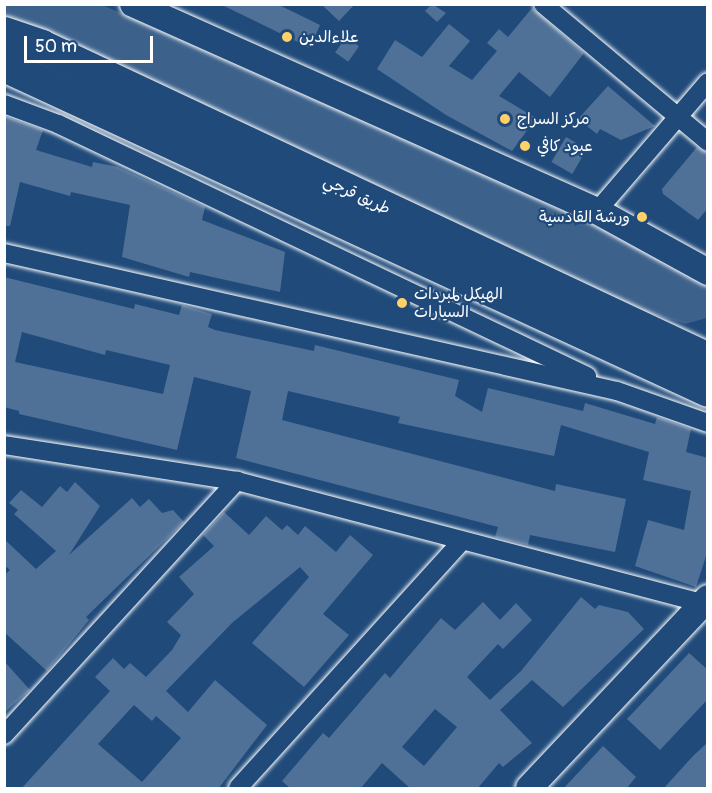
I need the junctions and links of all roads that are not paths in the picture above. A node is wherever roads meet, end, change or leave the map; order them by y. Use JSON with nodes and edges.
{"nodes":[{"id":1,"x":543,"y":4,"type":"edge"},
{"id":2,"x":143,"y":6,"type":"edge"},
{"id":3,"x":4,"y":33,"type":"edge"},
{"id":4,"x":4,"y":65,"type":"edge"},
{"id":5,"x":708,"y":82,"type":"edge"},
{"id":6,"x":4,"y":104,"type":"edge"},
{"id":7,"x":676,"y":116,"type":"junction"},
{"id":8,"x":708,"y":142,"type":"edge"},
{"id":9,"x":597,"y":211,"type":"junction"},
{"id":10,"x":437,"y":248,"type":"junction"},
{"id":11,"x":4,"y":253,"type":"edge"},
{"id":12,"x":708,"y":272,"type":"edge"},
{"id":13,"x":708,"y":359,"type":"edge"},
{"id":14,"x":708,"y":390,"type":"edge"},
{"id":15,"x":617,"y":391,"type":"junction"},
{"id":16,"x":708,"y":423,"type":"edge"},
{"id":17,"x":4,"y":445,"type":"edge"},
{"id":18,"x":237,"y":481,"type":"junction"},
{"id":19,"x":461,"y":542,"type":"junction"},
{"id":20,"x":705,"y":600,"type":"edge"},
{"id":21,"x":4,"y":735,"type":"edge"},
{"id":22,"x":238,"y":789,"type":"edge"},
{"id":23,"x":529,"y":789,"type":"edge"}],
"edges":[{"from":1,"to":7,"type":"street"},
{"from":2,"to":9,"type":"main road"},
{"from":3,"to":10,"type":"highway","name":"طريق قرجي"},
{"from":4,"to":10,"type":"highway","name":"طريق قرجي"},
{"from":5,"to":7,"type":"street"},
{"from":6,"to":15,"type":"street"},
{"from":7,"to":8,"type":"street"},
{"from":7,"to":9,"type":"street"},
{"from":9,"to":12,"type":"main road"},
{"from":10,"to":13,"type":"highway","name":"طريق قرجي"},
{"from":10,"to":14,"type":"highway","name":"طريق قرجي"},
{"from":11,"to":15,"type":"street"},
{"from":15,"to":16,"type":"street"},
{"from":17,"to":18,"type":"street"},
{"from":18,"to":19,"type":"street"},
{"from":18,"to":21,"type":"street"},
{"from":19,"to":20,"type":"street"},
{"from":19,"to":22,"type":"street"},
{"from":20,"to":23,"type":"main road"}]}
